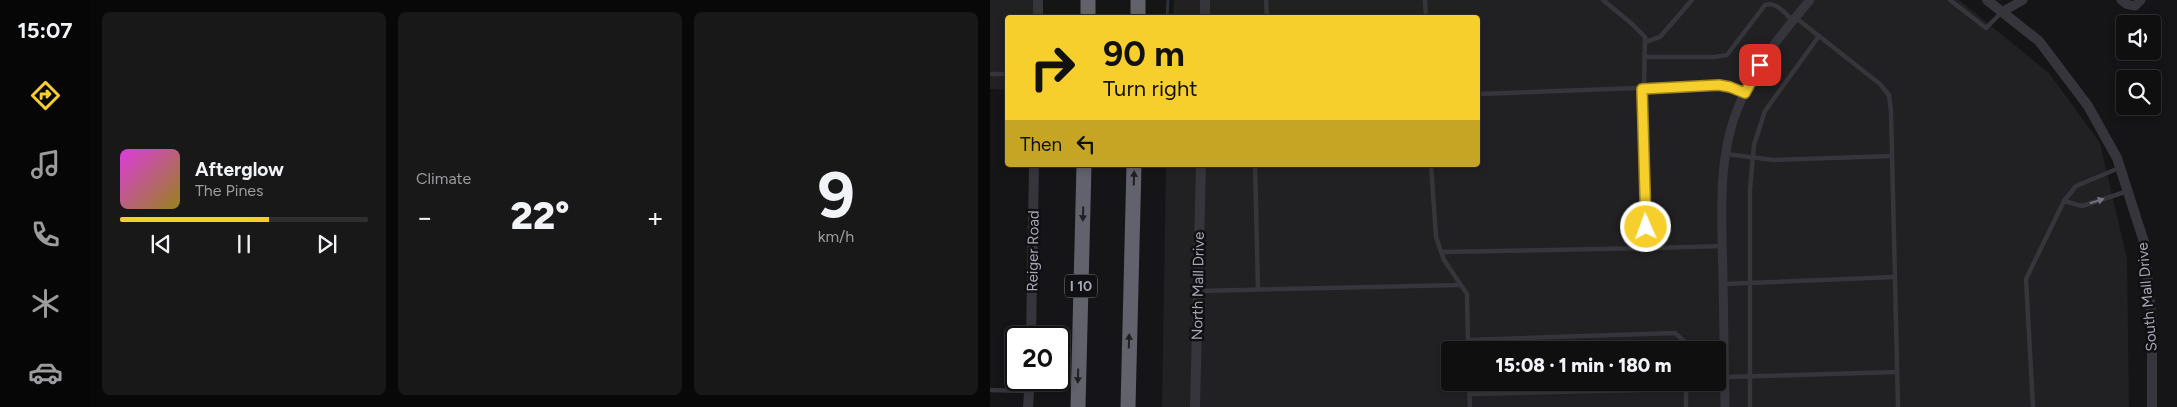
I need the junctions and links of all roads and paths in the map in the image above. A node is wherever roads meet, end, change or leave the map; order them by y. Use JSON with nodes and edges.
{"nodes":[{"id":1,"x":1038,"y":0,"type":"edge"},
{"id":2,"x":1088,"y":0,"type":"edge"},
{"id":3,"x":1138,"y":0,"type":"edge"},
{"id":4,"x":1205,"y":0,"type":"edge"},
{"id":5,"x":1266,"y":0,"type":"edge"},
{"id":6,"x":1425,"y":0,"type":"edge"},
{"id":7,"x":1603,"y":0,"type":"edge"},
{"id":8,"x":1692,"y":0,"type":"edge"},
{"id":9,"x":1810,"y":0,"type":"edge"},
{"id":10,"x":1950,"y":0,"type":"edge"},
{"id":11,"x":1988,"y":0,"type":"edge"},
{"id":12,"x":2006,"y":0,"type":"edge"},
{"id":13,"x":2023,"y":0,"type":"edge"},
{"id":14,"x":2121,"y":0,"type":"edge"},
{"id":15,"x":2141,"y":0,"type":"edge"},
{"id":16,"x":1767,"y":2,"type":"edge"},
{"id":17,"x":2002,"y":12,"type":"junction"},
{"id":18,"x":1038,"y":15,"type":"edge"},
{"id":19,"x":1088,"y":15,"type":"edge"},
{"id":20,"x":1138,"y":15,"type":"edge"},
{"id":21,"x":1205,"y":15,"type":"edge"},
{"id":22,"x":1267,"y":15,"type":"edge"},
{"id":23,"x":1426,"y":15,"type":"edge"},
{"id":24,"x":1794,"y":19,"type":"junction"},
{"id":25,"x":1819,"y":36,"type":"junction"},
{"id":26,"x":1646,"y":42,"type":"junction"},
{"id":27,"x":1645,"y":56,"type":"junction"},
{"id":28,"x":990,"y":74,"type":"edge"},
{"id":29,"x":1005,"y":74,"type":"edge"},
{"id":30,"x":1642,"y":89,"type":"junction"},
{"id":31,"x":1745,"y":93,"type":"junction"},
{"id":32,"x":1480,"y":94,"type":"edge"},
{"id":33,"x":1726,"y":154,"type":"junction"},
{"id":34,"x":1892,"y":156,"type":"junction"},
{"id":35,"x":1753,"y":158,"type":"junction"},
{"id":36,"x":1034,"y":167,"type":"edge"},
{"id":37,"x":1084,"y":167,"type":"edge"},
{"id":38,"x":1134,"y":167,"type":"edge"},
{"id":39,"x":1201,"y":167,"type":"edge"},
{"id":40,"x":1255,"y":167,"type":"edge"},
{"id":41,"x":1431,"y":167,"type":"edge"},
{"id":42,"x":2121,"y":168,"type":"junction"},
{"id":43,"x":2128,"y":191,"type":"junction"},
{"id":44,"x":2064,"y":201,"type":"junction"},
{"id":45,"x":1722,"y":246,"type":"junction"},
{"id":46,"x":1653,"y":248,"type":"junction"},
{"id":47,"x":1441,"y":252,"type":"junction"},
{"id":48,"x":1895,"y":277,"type":"junction"},
{"id":49,"x":1751,"y":283,"type":"junction"},
{"id":50,"x":1460,"y":284,"type":"junction"},
{"id":51,"x":1723,"y":284,"type":"junction"},
{"id":52,"x":1258,"y":289,"type":"junction"},
{"id":53,"x":1198,"y":291,"type":"junction"},
{"id":54,"x":1031,"y":326,"type":"edge"},
{"id":55,"x":1468,"y":340,"type":"joint"},
{"id":56,"x":1684,"y":341,"type":"edge"},
{"id":57,"x":1722,"y":341,"type":"edge"},
{"id":58,"x":1897,"y":372,"type":"junction"},
{"id":59,"x":1750,"y":376,"type":"junction"},
{"id":60,"x":1726,"y":377,"type":"edge"},
{"id":61,"x":990,"y":390,"type":"edge"},
{"id":62,"x":1005,"y":390,"type":"edge"},
{"id":63,"x":1030,"y":391,"type":"edge"},
{"id":64,"x":1470,"y":391,"type":"edge"},
{"id":65,"x":1632,"y":391,"type":"edge"},
{"id":66,"x":1686,"y":391,"type":"edge"},
{"id":67,"x":1725,"y":391,"type":"edge"},
{"id":68,"x":1470,"y":394,"type":"junction"},
{"id":69,"x":1028,"y":407,"type":"edge"},
{"id":70,"x":1078,"y":407,"type":"edge"},
{"id":71,"x":1128,"y":407,"type":"edge"},
{"id":72,"x":1195,"y":407,"type":"edge"},
{"id":73,"x":1470,"y":407,"type":"edge"},
{"id":74,"x":1686,"y":407,"type":"edge"},
{"id":75,"x":1725,"y":407,"type":"edge"},
{"id":76,"x":1750,"y":407,"type":"edge"},
{"id":77,"x":1898,"y":407,"type":"edge"},
{"id":78,"x":2033,"y":407,"type":"edge"},
{"id":79,"x":2152,"y":407,"type":"edge"}],
"edges":[{"from":1,"to":18,"type":"street"},
{"from":2,"to":19,"type":"highway"},
{"from":3,"to":20,"type":"highway"},
{"from":4,"to":21,"type":"street"},
{"from":5,"to":22,"type":"lane"},
{"from":6,"to":23,"type":"lane"},
{"from":7,"to":26,"type":"lane"},
{"from":8,"to":26,"type":"lane"},
{"from":9,"to":24,"type":"street"},
{"from":10,"to":17,"type":"lane"},
{"from":11,"to":17,"type":"street","name":"South Mall Drive"},
{"from":12,"to":17,"type":"street"},
{"from":13,"to":17,"type":"street"},
{"from":14,"to":15,"type":"street"},
{"from":16,"to":24,"type":"lane"},
{"from":16,"to":27,"type":"lane"},
{"from":17,"to":42,"type":"street","name":"South Mall Drive"},
{"from":24,"to":25,"type":"lane"},
{"from":24,"to":31,"type":"street"},
{"from":25,"to":34,"type":"lane"},
{"from":25,"to":35,"type":"lane"},
{"from":26,"to":27,"type":"lane"},
{"from":27,"to":30,"type":"lane"},
{"from":28,"to":29,"type":"lane"},
{"from":30,"to":31,"type":"lane"},
{"from":30,"to":32,"type":"lane"},
{"from":30,"to":46,"type":"lane"},
{"from":31,"to":33,"type":"street"},
{"from":33,"to":35,"type":"lane"},
{"from":33,"to":45,"type":"street"},
{"from":34,"to":35,"type":"lane"},
{"from":34,"to":48,"type":"lane"},
{"from":35,"to":49,"type":"lane"},
{"from":36,"to":54,"type":"street","name":"Reiger Road"},
{"from":37,"to":70,"type":"highway","number":"I 10","one_way":true},
{"from":71,"to":38,"type":"highway","one_way":true},
{"from":39,"to":53,"type":"street","name":"North Mall Drive"},
{"from":40,"to":52,"type":"lane"},
{"from":41,"to":47,"type":"lane"},
{"from":42,"to":43,"type":"street","name":"South Mall Drive"},
{"from":42,"to":44,"type":"lane"},
{"from":44,"to":43,"type":"lane","one_way":true},
{"from":43,"to":79,"type":"street","name":"South Mall Drive"},
{"from":44,"to":78,"type":"lane"},
{"from":45,"to":46,"type":"lane"},
{"from":45,"to":51,"type":"street"},
{"from":46,"to":47,"type":"lane"},
{"from":47,"to":50,"type":"lane"},
{"from":48,"to":49,"type":"lane"},
{"from":48,"to":58,"type":"lane"},
{"from":49,"to":51,"type":"lane"},
{"from":49,"to":59,"type":"lane"},
{"from":50,"to":52,"type":"lane"},
{"from":50,"to":55,"type":"lane"},
{"from":51,"to":57,"type":"street"},
{"from":52,"to":53,"type":"lane"},
{"from":53,"to":72,"type":"street","name":"North Mall Drive"},
{"from":55,"to":56,"type":"lane"},
{"from":58,"to":59,"type":"lane"},
{"from":58,"to":77,"type":"lane"},
{"from":59,"to":60,"type":"lane"},
{"from":59,"to":76,"type":"lane"},
{"from":61,"to":62,"type":"lane"},
{"from":63,"to":69,"type":"street"},
{"from":64,"to":68,"type":"lane"},
{"from":65,"to":68,"type":"lane"},
{"from":66,"to":74,"type":"lane"},
{"from":67,"to":75,"type":"street"},
{"from":68,"to":73,"type":"lane"}]}
